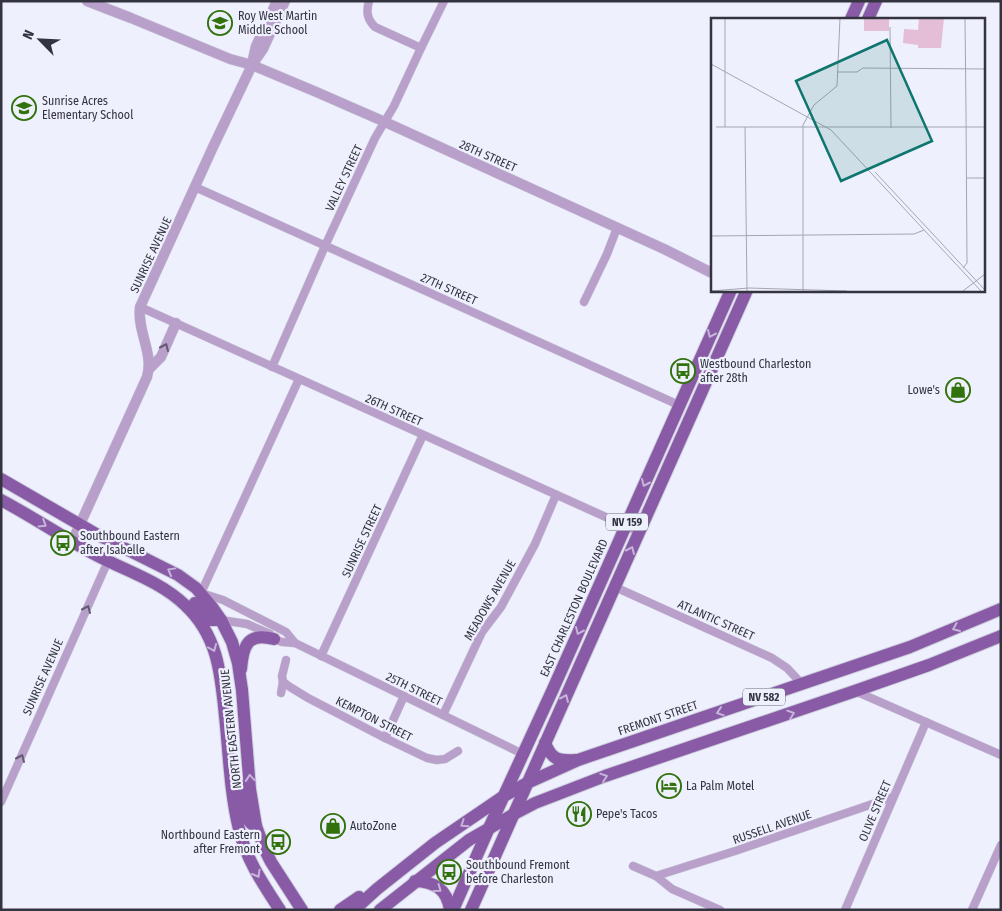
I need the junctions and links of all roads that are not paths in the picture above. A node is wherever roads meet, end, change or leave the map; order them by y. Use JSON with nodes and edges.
{"nodes":[{"id":1,"x":87,"y":1,"type":"edge"},
{"id":2,"x":105,"y":1,"type":"edge"},
{"id":3,"x":278,"y":1,"type":"edge"},
{"id":4,"x":286,"y":1,"type":"edge"},
{"id":5,"x":369,"y":1,"type":"edge"},
{"id":6,"x":444,"y":1,"type":"edge"},
{"id":7,"x":859,"y":1,"type":"edge"},
{"id":8,"x":876,"y":1,"type":"edge"},
{"id":9,"x":132,"y":15,"type":"junction"},
{"id":10,"x":851,"y":18,"type":"edge"},
{"id":11,"x":868,"y":18,"type":"edge"},
{"id":12,"x":421,"y":48,"type":"junction"},
{"id":13,"x":252,"y":65,"type":"junction"},
{"id":14,"x":385,"y":122,"type":"junction"},
{"id":15,"x":195,"y":187,"type":"junction"},
{"id":16,"x":618,"y":228,"type":"junction"},
{"id":17,"x":325,"y":246,"type":"junction"},
{"id":18,"x":711,"y":272,"type":"edge"},
{"id":19,"x":731,"y":291,"type":"edge"},
{"id":20,"x":745,"y":291,"type":"edge"},
{"id":21,"x":584,"y":302,"type":"dead end"},
{"id":22,"x":140,"y":307,"type":"junction"},
{"id":23,"x":176,"y":323,"type":"junction"},
{"id":24,"x":272,"y":366,"type":"junction"},
{"id":25,"x":150,"y":368,"type":"junction"},
{"id":26,"x":298,"y":379,"type":"junction"},
{"id":27,"x":680,"y":405,"type":"junction"},
{"id":28,"x":692,"y":412,"type":"junction"},
{"id":29,"x":423,"y":435,"type":"junction"},
{"id":30,"x":1,"y":479,"type":"edge"},
{"id":31,"x":556,"y":495,"type":"junction"},
{"id":32,"x":1,"y":500,"type":"edge"},
{"id":33,"x":80,"y":525,"type":"junction"},
{"id":34,"x":626,"y":526,"type":"junction"},
{"id":35,"x":639,"y":532,"type":"junction"},
{"id":36,"x":72,"y":542,"type":"junction"},
{"id":37,"x":108,"y":561,"type":"junction"},
{"id":38,"x":155,"y":584,"type":"junction"},
{"id":39,"x":615,"y":587,"type":"junction"},
{"id":40,"x":201,"y":593,"type":"junction"},
{"id":41,"x":1001,"y":609,"type":"edge"},
{"id":42,"x":221,"y":620,"type":"junction"},
{"id":43,"x":1001,"y":636,"type":"edge"},
{"id":44,"x":274,"y":639,"type":"junction"},
{"id":45,"x":295,"y":643,"type":"junction"},
{"id":46,"x":321,"y":656,"type":"junction"},
{"id":47,"x":286,"y":660,"type":"dead end"},
{"id":48,"x":240,"y":676,"type":"junction"},
{"id":49,"x":283,"y":682,"type":"junction"},
{"id":50,"x":802,"y":684,"type":"junction"},
{"id":51,"x":281,"y":692,"type":"dead end"},
{"id":52,"x":855,"y":692,"type":"junction"},
{"id":53,"x":404,"y":696,"type":"junction"},
{"id":54,"x":444,"y":716,"type":"junction"},
{"id":55,"x":926,"y":722,"type":"junction"},
{"id":56,"x":227,"y":737,"type":"junction"},
{"id":57,"x":384,"y":738,"type":"junction"},
{"id":58,"x":545,"y":743,"type":"junction"},
{"id":59,"x":458,"y":751,"type":"dead end"},
{"id":60,"x":523,"y":754,"type":"junction"},
{"id":61,"x":1001,"y":755,"type":"edge"},
{"id":62,"x":578,"y":760,"type":"junction"},
{"id":63,"x":527,"y":782,"type":"junction"},
{"id":64,"x":504,"y":796,"type":"junction"},
{"id":65,"x":893,"y":798,"type":"junction"},
{"id":66,"x":1,"y":802,"type":"edge"},
{"id":67,"x":514,"y":814,"type":"junction"},
{"id":68,"x":256,"y":826,"type":"junction"},
{"id":69,"x":489,"y":828,"type":"junction"},
{"id":70,"x":1001,"y":845,"type":"edge"},
{"id":71,"x":633,"y":866,"type":"dead end"},
{"id":72,"x":656,"y":876,"type":"junction"},
{"id":73,"x":416,"y":881,"type":"junction"},
{"id":74,"x":288,"y":889,"type":"junction"},
{"id":75,"x":377,"y":889,"type":"junction"},
{"id":76,"x":280,"y":910,"type":"edge"},
{"id":77,"x":302,"y":910,"type":"edge"},
{"id":78,"x":312,"y":910,"type":"edge"},
{"id":79,"x":340,"y":910,"type":"edge"},
{"id":80,"x":354,"y":910,"type":"edge"},
{"id":81,"x":380,"y":910,"type":"edge"},
{"id":82,"x":452,"y":910,"type":"edge"},
{"id":83,"x":471,"y":910,"type":"edge"},
{"id":84,"x":720,"y":910,"type":"edge"},
{"id":85,"x":845,"y":910,"type":"edge"},
{"id":86,"x":972,"y":910,"type":"edge"}],
"edges":[{"from":1,"to":9,"type":"street","name":"28TH STREET"},
{"from":2,"to":9,"type":"street","name":"28TH STREET"},
{"from":3,"to":13,"type":"street","name":"SUNRISE AVENUE"},
{"from":4,"to":13,"type":"street","name":"SUNRISE AVENUE"},
{"from":5,"to":12,"type":"street"},
{"from":6,"to":12,"type":"street","name":"VALLEY STREET"},
{"from":7,"to":10,"type":"main road"},
{"from":8,"to":11,"type":"main road"},
{"from":9,"to":13,"type":"street","name":"28TH STREET"},
{"from":12,"to":14,"type":"street","name":"VALLEY STREET"},
{"from":13,"to":14,"type":"street","name":"28TH STREET"},
{"from":13,"to":15,"type":"street","name":"SUNRISE AVENUE"},
{"from":14,"to":16,"type":"street","name":"28TH STREET"},
{"from":14,"to":17,"type":"street","name":"VALLEY STREET"},
{"from":15,"to":17,"type":"street","name":"27TH STREET"},
{"from":15,"to":22,"type":"street","name":"SUNRISE AVENUE"},
{"from":16,"to":18,"type":"street","name":"28TH STREET"},
{"from":16,"to":21,"type":"street"},
{"from":17,"to":24,"type":"street","name":"VALLEY STREET"},
{"from":17,"to":27,"type":"street","name":"27TH STREET"},
{"from":19,"to":27,"type":"main road","name":"EAST CHARLESTON BOULEVARD","number":"NV 159","one_way":true},
{"from":20,"to":28,"type":"main road","number":"NV 159"},
{"from":22,"to":23,"type":"street","name":"26TH STREET"},
{"from":22,"to":25,"type":"street","name":"SUNRISE AVENUE"},
{"from":23,"to":24,"type":"street","name":"26TH STREET"},
{"from":25,"to":23,"type":"street","one_way":true},
{"from":24,"to":26,"type":"street","name":"26TH STREET"},
{"from":25,"to":33,"type":"street"},
{"from":26,"to":29,"type":"street","name":"26TH STREET"},
{"from":26,"to":40,"type":"street"},
{"from":27,"to":28,"type":"street","name":"27TH STREET"},
{"from":27,"to":34,"type":"main road","name":"EAST CHARLESTON BOULEVARD","number":"NV 159","one_way":true},
{"from":28,"to":35,"type":"main road","number":"NV 159"},
{"from":29,"to":31,"type":"street","name":"26TH STREET"},
{"from":29,"to":46,"type":"street","name":"SUNRISE STREET"},
{"from":30,"to":33,"type":"main road","name":"NORTH EASTERN AVENUE"},
{"from":31,"to":34,"type":"street","name":"26TH STREET"},
{"from":31,"to":54,"type":"street","name":"MEADOWS AVENUE"},
{"from":32,"to":36,"type":"main road","name":"NORTH EASTERN AVENUE","one_way":true},
{"from":33,"to":36,"type":"street"},
{"from":40,"to":33,"type":"main road","name":"NORTH EASTERN AVENUE","one_way":true},
{"from":34,"to":35,"type":"street","name":"26TH STREET"},
{"from":34,"to":60,"type":"main road","name":"EAST CHARLESTON BOULEVARD","number":"NV 159","one_way":true},
{"from":39,"to":35,"type":"main road","number":"NV 159","one_way":true},
{"from":36,"to":37,"type":"main road","name":"NORTH EASTERN AVENUE"},
{"from":37,"to":38,"type":"main road","name":"NORTH EASTERN AVENUE"},
{"from":66,"to":37,"type":"street","name":"SUNRISE AVENUE","one_way":true},
{"from":38,"to":42,"type":"main road"},
{"from":38,"to":56,"type":"main road","name":"NORTH EASTERN AVENUE","one_way":true},
{"from":39,"to":50,"type":"street","name":"ATLANTIC STREET"},
{"from":58,"to":39,"type":"main road","number":"NV 159","one_way":true},
{"from":40,"to":42,"type":"main road","name":"NORTH EASTERN AVENUE"},
{"from":40,"to":45,"type":"street","name":"25TH STREET"},
{"from":41,"to":50,"type":"main road","name":"FREMONT STREET","number":"NV 582","one_way":true},
{"from":42,"to":44,"type":"street","name":"25TH STREET"},
{"from":42,"to":48,"type":"main road","name":"NORTH EASTERN AVENUE"},
{"from":43,"to":52,"type":"main road","number":"NV 582"},
{"from":44,"to":45,"type":"street","name":"25TH STREET"},
{"from":44,"to":48,"type":"main road"},
{"from":45,"to":46,"type":"street","name":"25TH STREET"},
{"from":46,"to":53,"type":"street","name":"25TH STREET"},
{"from":47,"to":49,"type":"street"},
{"from":68,"to":48,"type":"main road","name":"NORTH EASTERN AVENUE","one_way":true},
{"from":49,"to":51,"type":"street"},
{"from":49,"to":57,"type":"street","name":"KEMPTON STREET"},
{"from":50,"to":62,"type":"main road","name":"FREMONT STREET","number":"NV 582","one_way":true},
{"from":52,"to":55,"type":"street"},
{"from":67,"to":52,"type":"main road","number":"NV 582","one_way":true},
{"from":53,"to":54,"type":"street","name":"25TH STREET"},
{"from":53,"to":57,"type":"street"},
{"from":54,"to":60,"type":"street","name":"25TH STREET"},
{"from":55,"to":61,"type":"street"},
{"from":55,"to":65,"type":"street","name":"OLIVE STREET"},
{"from":56,"to":68,"type":"main road"},
{"from":56,"to":76,"type":"main road","name":"NORTH EASTERN AVENUE","one_way":true},
{"from":57,"to":59,"type":"street","name":"KEMPTON STREET"},
{"from":58,"to":62,"type":"main road"},
{"from":58,"to":63,"type":"main road"},
{"from":60,"to":64,"type":"main road","name":"EAST CHARLESTON BOULEVARD"},
{"from":62,"to":63,"type":"main road","name":"FREMONT STREET","number":"NV 582"},
{"from":63,"to":64,"type":"main road","name":"FREMONT STREET","number":"NV 582"},
{"from":63,"to":67,"type":"main road"},
{"from":64,"to":69,"type":"main road","name":"EAST CHARLESTON BOULEVARD"},
{"from":64,"to":75,"type":"main road","name":"FREMONT STREET","one_way":true},
{"from":65,"to":72,"type":"street","name":"RUSSELL AVENUE"},
{"from":65,"to":85,"type":"street","name":"OLIVE STREET"},
{"from":67,"to":69,"type":"main road","number":"NV 582"},
{"from":67,"to":83,"type":"main road"},
{"from":68,"to":74,"type":"main road","name":"NORTH EASTERN AVENUE"},
{"from":69,"to":73,"type":"main road"},
{"from":69,"to":82,"type":"main road","name":"EAST CHARLESTON BOULEVARD"},
{"from":70,"to":86,"type":"street"},
{"from":71,"to":72,"type":"street"},
{"from":72,"to":84,"type":"street"},
{"from":73,"to":81,"type":"main road"},
{"from":73,"to":82,"type":"main road","one_way":true},
{"from":74,"to":77,"type":"main road","name":"NORTH EASTERN AVENUE"},
{"from":74,"to":78,"type":"main road"},
{"from":75,"to":79,"type":"main road"},
{"from":75,"to":80,"type":"main road","name":"FREMONT STREET"}]}
